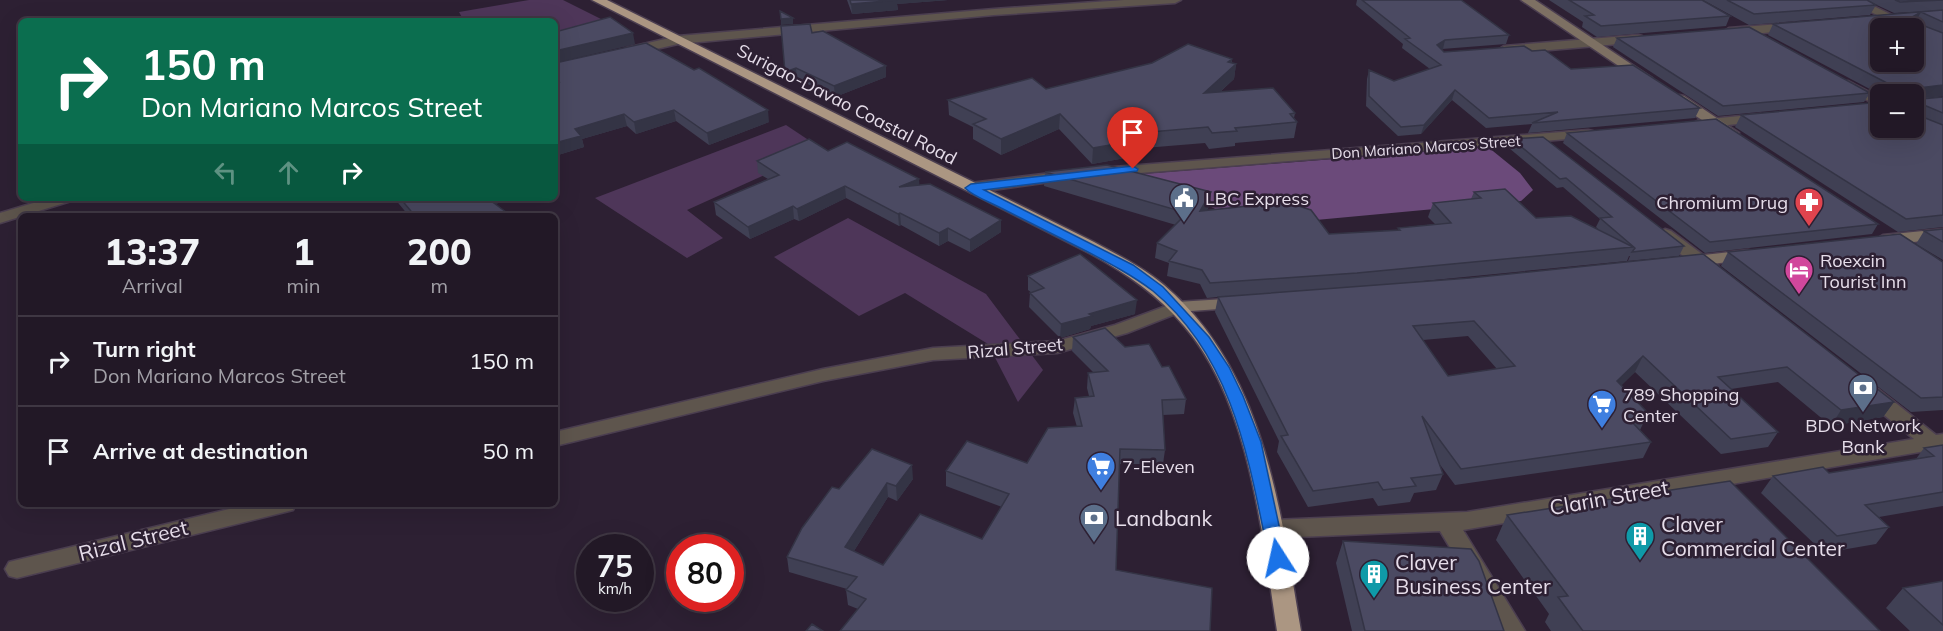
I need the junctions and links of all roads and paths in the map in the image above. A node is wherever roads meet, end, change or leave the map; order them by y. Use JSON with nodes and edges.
{"nodes":[{"id":1,"x":598,"y":0,"type":"edge"},
{"id":2,"x":1175,"y":0,"type":"edge"},
{"id":3,"x":1527,"y":0,"type":"edge"},
{"id":4,"x":1852,"y":0,"type":"edge"},
{"id":5,"x":1923,"y":17,"type":"edge"},
{"id":6,"x":1891,"y":18,"type":"edge"},
{"id":7,"x":1908,"y":18,"type":"edge"},
{"id":8,"x":1724,"y":26,"type":"edge"},
{"id":9,"x":1802,"y":26,"type":"edge"},
{"id":10,"x":1745,"y":31,"type":"junction"},
{"id":11,"x":1651,"y":38,"type":"edge"},
{"id":12,"x":678,"y":40,"type":"junction"},
{"id":13,"x":1766,"y":42,"type":"edge"},
{"id":14,"x":1592,"y":43,"type":"junction"},
{"id":15,"x":1489,"y":51,"type":"edge"},
{"id":16,"x":622,"y":53,"type":"edge"},
{"id":17,"x":1839,"y":80,"type":"edge"},
{"id":18,"x":1870,"y":97,"type":"edge"},
{"id":19,"x":1870,"y":108,"type":"edge"},
{"id":20,"x":1857,"y":109,"type":"edge"},
{"id":21,"x":1774,"y":117,"type":"edge"},
{"id":22,"x":1715,"y":123,"type":"junction"},
{"id":23,"x":1681,"y":126,"type":"edge"},
{"id":24,"x":1601,"y":133,"type":"edge"},
{"id":25,"x":1544,"y":138,"type":"junction"},
{"id":26,"x":1745,"y":142,"type":"edge"},
{"id":27,"x":1562,"y":153,"type":"edge"},
{"id":28,"x":971,"y":188,"type":"junction"},
{"id":29,"x":56,"y":201,"type":"edge"},
{"id":30,"x":0,"y":218,"type":"edge"},
{"id":31,"x":1653,"y":225,"type":"edge"},
{"id":32,"x":1873,"y":234,"type":"edge"},
{"id":33,"x":1943,"y":234,"type":"edge"},
{"id":34,"x":1894,"y":239,"type":"junction"},
{"id":35,"x":1914,"y":252,"type":"edge"},
{"id":36,"x":1768,"y":253,"type":"edge"},
{"id":37,"x":1699,"y":261,"type":"junction"},
{"id":38,"x":1665,"y":264,"type":"edge"},
{"id":39,"x":1727,"y":282,"type":"edge"},
{"id":40,"x":1258,"y":303,"type":"edge"},
{"id":41,"x":1177,"y":307,"type":"junction"},
{"id":42,"x":1858,"y":385,"type":"edge"},
{"id":43,"x":558,"y":438,"type":"edge"},
{"id":44,"x":1938,"y":442,"type":"edge"},
{"id":45,"x":1717,"y":478,"type":"junction"},
{"id":46,"x":1734,"y":495,"type":"edge"},
{"id":47,"x":273,"y":507,"type":"edge"},
{"id":48,"x":1446,"y":522,"type":"junction"},
{"id":49,"x":1273,"y":529,"type":"junction"},
{"id":50,"x":17,"y":569,"type":"dead end"},
{"id":51,"x":1289,"y":631,"type":"edge"},
{"id":52,"x":1513,"y":631,"type":"edge"}],
"edges":[{"from":1,"to":12,"type":"highway","name":"Surigao-Davao Coastal Road"},
{"from":2,"to":12,"type":"street"},
{"from":3,"to":14,"type":"street"},
{"from":4,"to":6,"type":"street"},
{"from":5,"to":7,"type":"street"},
{"from":8,"to":10,"type":"street"},
{"from":9,"to":10,"type":"street"},
{"from":10,"to":13,"type":"street"},
{"from":11,"to":14,"type":"street"},
{"from":12,"to":16,"type":"street"},
{"from":12,"to":28,"type":"highway","name":"Surigao-Davao Coastal Road"},
{"from":14,"to":15,"type":"street"},
{"from":14,"to":22,"type":"street"},
{"from":17,"to":18,"type":"street"},
{"from":19,"to":20,"type":"street"},
{"from":21,"to":22,"type":"street"},
{"from":22,"to":23,"type":"street"},
{"from":22,"to":26,"type":"street"},
{"from":24,"to":25,"type":"street","name":"Don Mariano Marcos Street"},
{"from":25,"to":27,"type":"street"},
{"from":25,"to":28,"type":"street","name":"Don Mariano Marcos Street"},
{"from":28,"to":41,"type":"highway","name":"Surigao-Davao Coastal Road"},
{"from":29,"to":30,"type":"street"},
{"from":31,"to":37,"type":"street"},
{"from":32,"to":34,"type":"street"},
{"from":33,"to":34,"type":"street"},
{"from":34,"to":35,"type":"street"},
{"from":36,"to":37,"type":"street"},
{"from":37,"to":38,"type":"street"},
{"from":37,"to":39,"type":"street"},
{"from":40,"to":41,"type":"street","name":"Rizal Street"},
{"from":41,"to":43,"type":"street","name":"Rizal Street"},
{"from":41,"to":49,"type":"highway","name":"Surigao-Davao Coastal Road"},
{"from":42,"to":44,"type":"street"},
{"from":44,"to":45,"type":"street","name":"Clarin Street"},
{"from":45,"to":46,"type":"street"},
{"from":45,"to":48,"type":"street","name":"Clarin Street"},
{"from":47,"to":50,"type":"street","name":"Rizal Street"},
{"from":48,"to":49,"type":"street","name":"Clarin Street"},
{"from":48,"to":52,"type":"street"},
{"from":49,"to":51,"type":"highway","name":"Surigao-Davao Coastal Road"}]}
